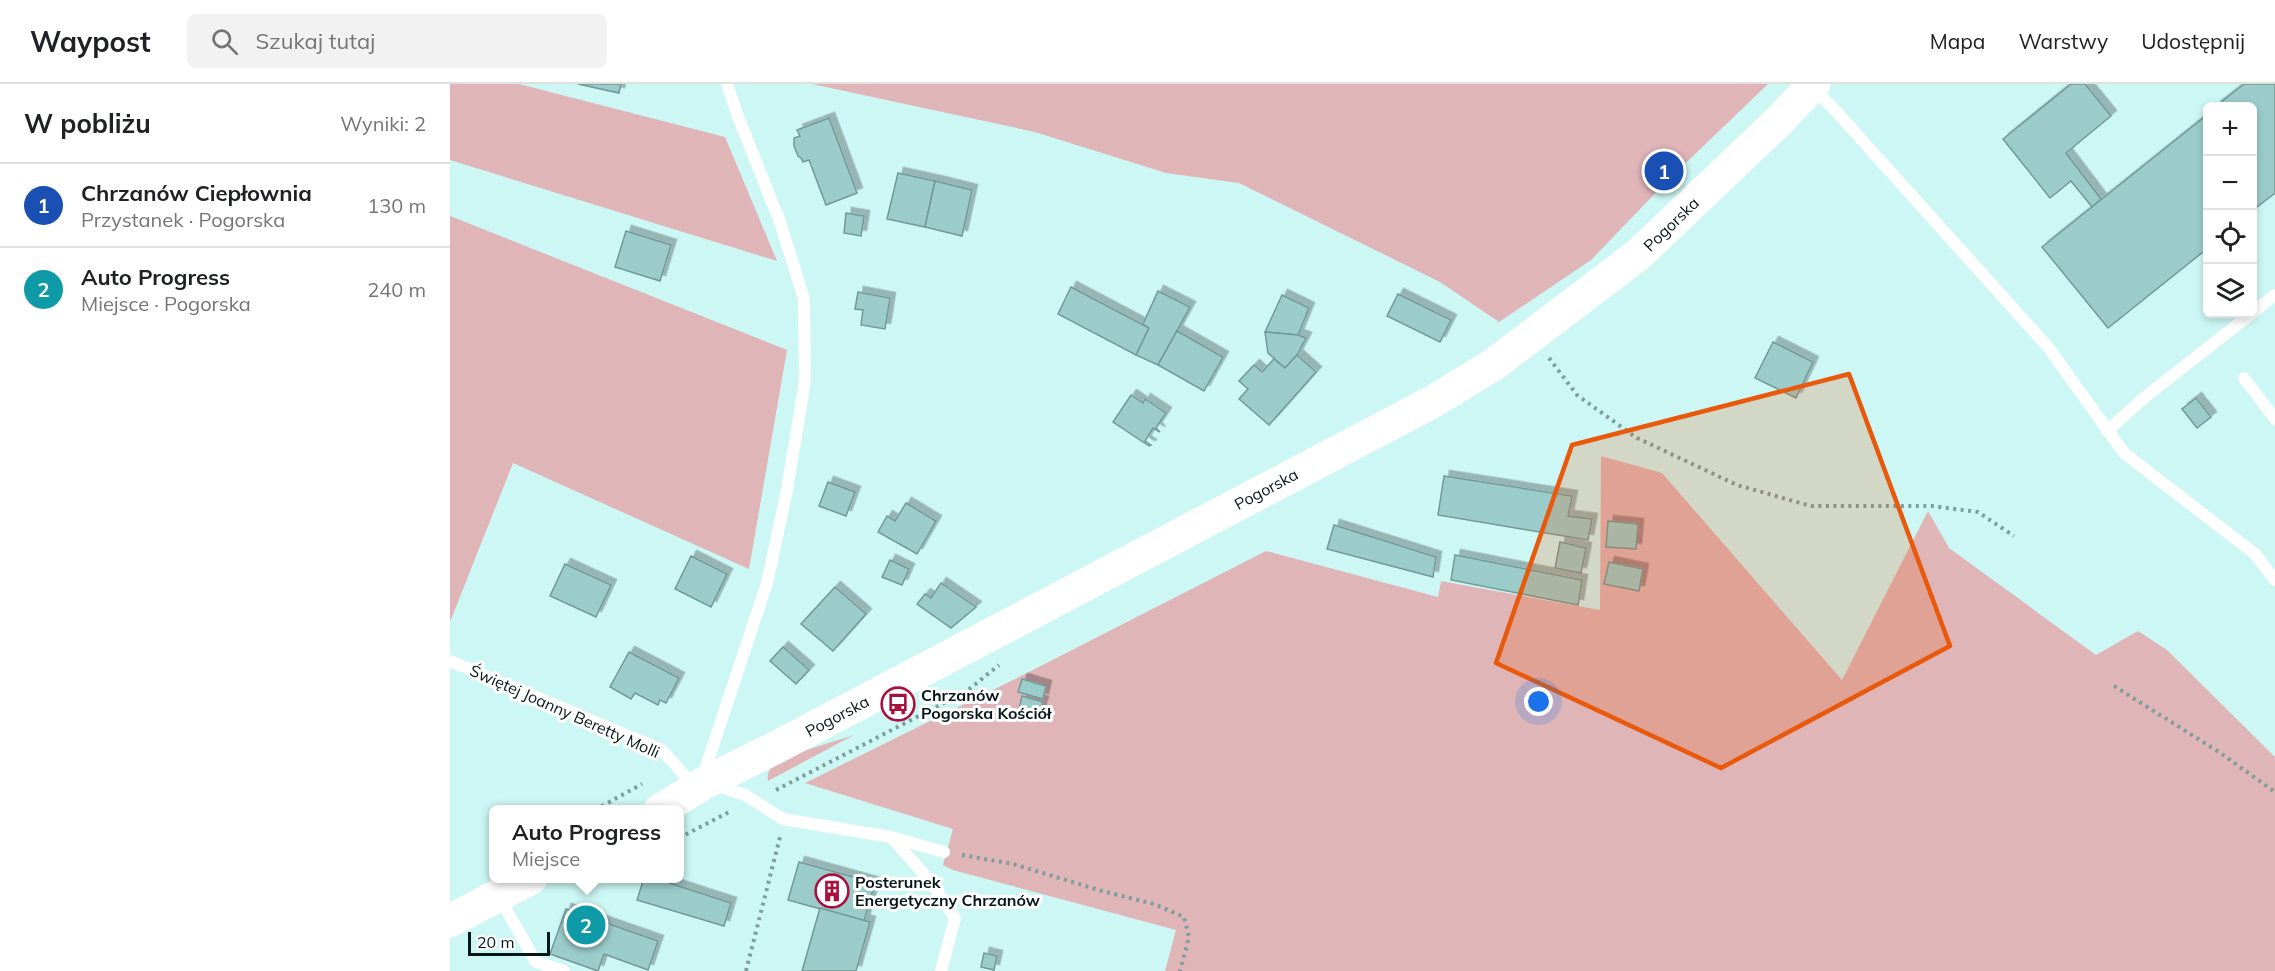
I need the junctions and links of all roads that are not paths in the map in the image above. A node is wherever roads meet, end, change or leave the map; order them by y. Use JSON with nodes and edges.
{"nodes":[{"id":1,"x":727,"y":84,"type":"edge"},
{"id":2,"x":1813,"y":85,"type":"edge"},
{"id":3,"x":2275,"y":295,"type":"edge"},
{"id":4,"x":2257,"y":309,"type":"edge"},
{"id":5,"x":2246,"y":318,"type":"edge"},
{"id":6,"x":2244,"y":378,"type":"dead end"},
{"id":7,"x":2275,"y":419,"type":"edge"},
{"id":8,"x":2107,"y":431,"type":"junction"},
{"id":9,"x":2275,"y":580,"type":"edge"},
{"id":10,"x":450,"y":661,"type":"edge"},
{"id":11,"x":706,"y":782,"type":"junction"},
{"id":12,"x":668,"y":805,"type":"edge"},
{"id":13,"x":891,"y":837,"type":"junction"},
{"id":14,"x":944,"y":852,"type":"road end"},
{"id":15,"x":523,"y":883,"type":"edge"},
{"id":16,"x":499,"y":896,"type":"junction"},
{"id":17,"x":450,"y":921,"type":"edge"},
{"id":18,"x":564,"y":971,"type":"edge"},
{"id":19,"x":941,"y":971,"type":"edge"}],
"edges":[{"from":1,"to":11,"type":"lane"},
{"from":2,"to":8,"type":"lane"},
{"from":2,"to":11,"type":"street","name":"Pogorska"},
{"from":3,"to":4,"type":"lane"},
{"from":5,"to":8,"type":"lane"},
{"from":6,"to":7,"type":"lane"},
{"from":8,"to":9,"type":"lane"},
{"from":10,"to":11,"type":"lane","name":"Świętej Joanny Beretty Molli"},
{"from":11,"to":12,"type":"street","name":"Pogorska"},
{"from":11,"to":13,"type":"lane","name":"Świętej Joanny Beretty Molli"},
{"from":13,"to":14,"type":"lane"},
{"from":13,"to":19,"type":"lane"},
{"from":15,"to":16,"type":"street"},
{"from":16,"to":17,"type":"street"},
{"from":16,"to":18,"type":"lane"}]}
